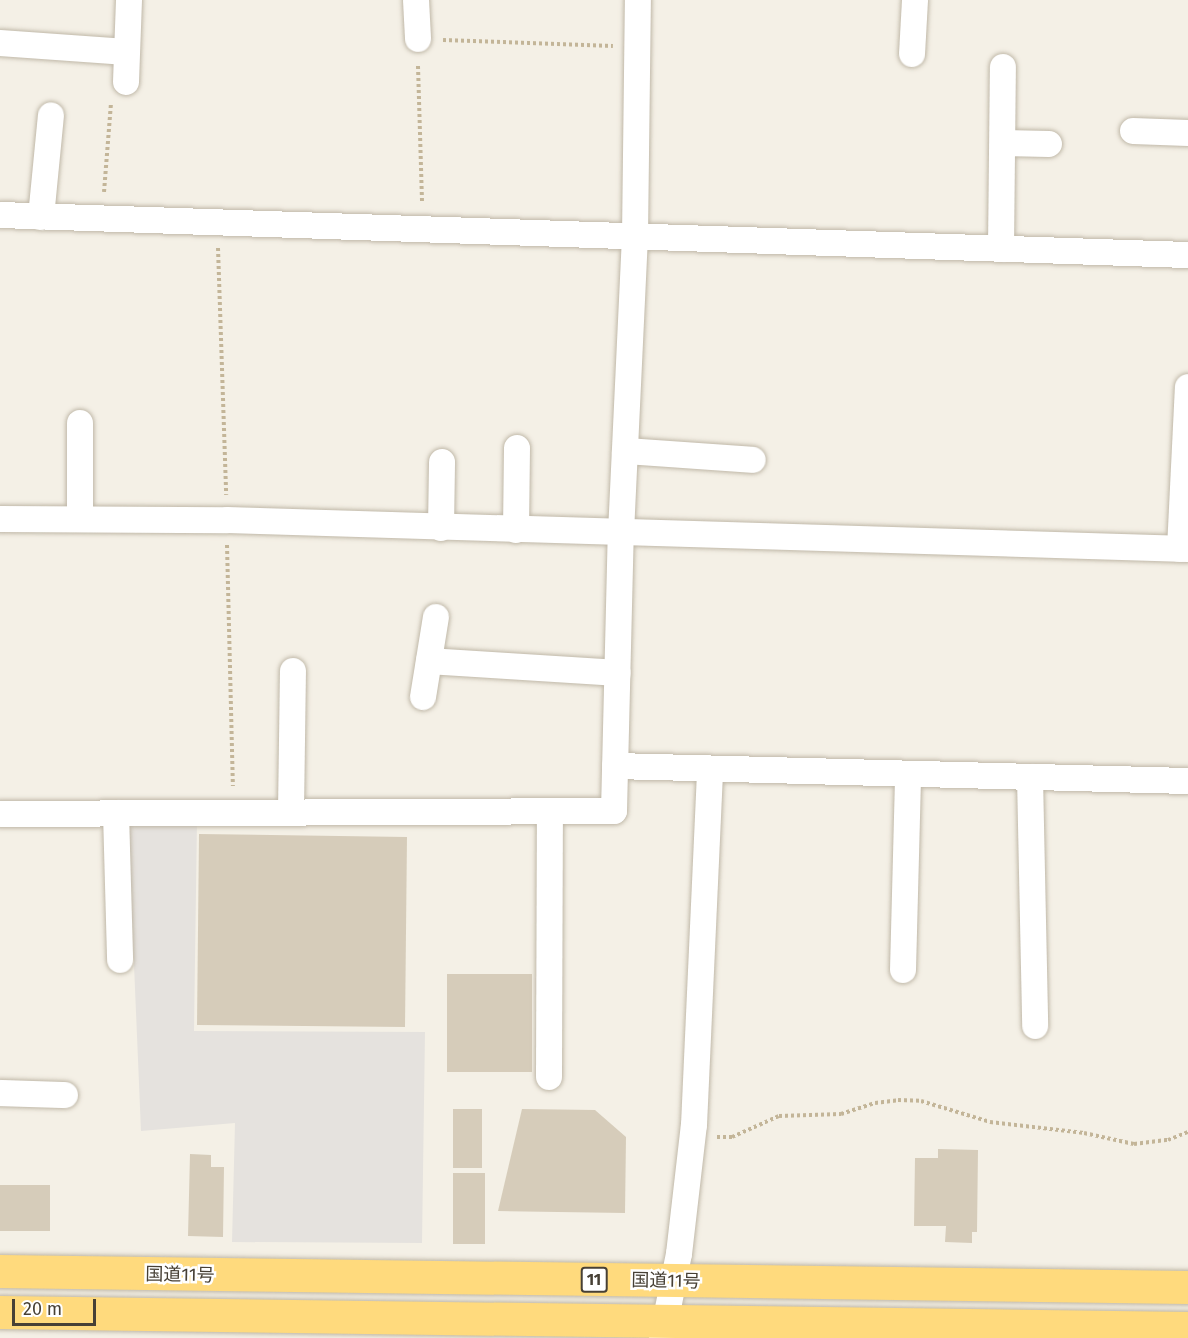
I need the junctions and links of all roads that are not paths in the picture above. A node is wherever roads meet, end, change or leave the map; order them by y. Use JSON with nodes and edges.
{"nodes":[{"id":1,"x":129,"y":0,"type":"edge"},
{"id":2,"x":416,"y":0,"type":"edge"},
{"id":3,"x":638,"y":0,"type":"edge"},
{"id":4,"x":915,"y":0,"type":"edge"},
{"id":5,"x":418,"y":39,"type":"road end"},
{"id":6,"x":0,"y":43,"type":"edge"},
{"id":7,"x":127,"y":52,"type":"junction"},
{"id":8,"x":912,"y":54,"type":"dead end"},
{"id":9,"x":1003,"y":67,"type":"dead end"},
{"id":10,"x":126,"y":82,"type":"road end"},
{"id":11,"x":51,"y":115,"type":"dead end"},
{"id":12,"x":1133,"y":131,"type":"dead end"},
{"id":13,"x":1188,"y":133,"type":"edge"},
{"id":14,"x":1003,"y":143,"type":"junction"},
{"id":15,"x":1049,"y":144,"type":"dead end"},
{"id":16,"x":0,"y":215,"type":"edge"},
{"id":17,"x":41,"y":217,"type":"junction"},
{"id":18,"x":635,"y":237,"type":"junction"},
{"id":19,"x":1001,"y":249,"type":"junction"},
{"id":20,"x":1188,"y":255,"type":"edge"},
{"id":21,"x":1188,"y":387,"type":"edge"},
{"id":22,"x":80,"y":423,"type":"dead end"},
{"id":23,"x":517,"y":448,"type":"dead end"},
{"id":24,"x":625,"y":451,"type":"junction"},
{"id":25,"x":753,"y":460,"type":"dead end"},
{"id":26,"x":442,"y":462,"type":"dead end"},
{"id":27,"x":0,"y":519,"type":"edge"},
{"id":28,"x":80,"y":519,"type":"junction"},
{"id":29,"x":441,"y":528,"type":"junction"},
{"id":30,"x":516,"y":530,"type":"junction"},
{"id":31,"x":621,"y":533,"type":"junction"},
{"id":32,"x":1184,"y":549,"type":"edge"},
{"id":33,"x":436,"y":617,"type":"dead end"},
{"id":34,"x":429,"y":661,"type":"junction"},
{"id":35,"x":293,"y":671,"type":"dead end"},
{"id":36,"x":618,"y":673,"type":"junction"},
{"id":37,"x":423,"y":697,"type":"dead end"},
{"id":38,"x":615,"y":766,"type":"junction"},
{"id":39,"x":710,"y":769,"type":"junction"},
{"id":40,"x":908,"y":774,"type":"junction"},
{"id":41,"x":1030,"y":777,"type":"junction"},
{"id":42,"x":1188,"y":781,"type":"edge"},
{"id":43,"x":550,"y":811,"type":"junction"},
{"id":44,"x":291,"y":812,"type":"junction"},
{"id":45,"x":116,"y":813,"type":"junction"},
{"id":46,"x":0,"y":814,"type":"edge"},
{"id":47,"x":120,"y":960,"type":"dead end"},
{"id":48,"x":903,"y":970,"type":"dead end"},
{"id":49,"x":1035,"y":1026,"type":"dead end"},
{"id":50,"x":549,"y":1077,"type":"dead end"},
{"id":51,"x":0,"y":1093,"type":"edge"},
{"id":52,"x":65,"y":1095,"type":"dead end"},
{"id":53,"x":0,"y":1271,"type":"edge"},
{"id":54,"x":674,"y":1281,"type":"junction"},
{"id":55,"x":1188,"y":1287,"type":"edge"},
{"id":56,"x":0,"y":1312,"type":"edge"},
{"id":57,"x":1188,"y":1328,"type":"edge"},
{"id":58,"x":663,"y":1330,"type":"edge"}],
"edges":[{"from":1,"to":7,"type":"street"},
{"from":2,"to":5,"type":"street"},
{"from":3,"to":18,"type":"street"},
{"from":4,"to":8,"type":"street"},
{"from":6,"to":7,"type":"street"},
{"from":7,"to":10,"type":"street"},
{"from":9,"to":14,"type":"street"},
{"from":11,"to":17,"type":"street"},
{"from":12,"to":13,"type":"street"},
{"from":14,"to":15,"type":"street"},
{"from":14,"to":19,"type":"street"},
{"from":16,"to":17,"type":"street"},
{"from":17,"to":18,"type":"street"},
{"from":18,"to":19,"type":"street"},
{"from":18,"to":24,"type":"street"},
{"from":19,"to":20,"type":"street"},
{"from":21,"to":32,"type":"street"},
{"from":22,"to":28,"type":"street"},
{"from":23,"to":30,"type":"street"},
{"from":24,"to":25,"type":"street"},
{"from":24,"to":31,"type":"street"},
{"from":26,"to":29,"type":"street"},
{"from":27,"to":28,"type":"street"},
{"from":28,"to":29,"type":"street"},
{"from":29,"to":30,"type":"street"},
{"from":30,"to":31,"type":"street"},
{"from":31,"to":32,"type":"street"},
{"from":31,"to":36,"type":"street"},
{"from":33,"to":34,"type":"street"},
{"from":34,"to":36,"type":"street"},
{"from":34,"to":37,"type":"street"},
{"from":35,"to":44,"type":"street"},
{"from":36,"to":38,"type":"street"},
{"from":38,"to":39,"type":"street"},
{"from":38,"to":43,"type":"street"},
{"from":39,"to":40,"type":"street"},
{"from":39,"to":54,"type":"street"},
{"from":40,"to":41,"type":"street"},
{"from":40,"to":48,"type":"street"},
{"from":41,"to":42,"type":"street"},
{"from":41,"to":49,"type":"street"},
{"from":43,"to":44,"type":"street"},
{"from":43,"to":50,"type":"street"},
{"from":44,"to":45,"type":"street"},
{"from":45,"to":46,"type":"street"},
{"from":45,"to":47,"type":"street"},
{"from":51,"to":52,"type":"street"},
{"from":53,"to":54,"type":"highway","name":"国道11号","number":"11"},
{"from":54,"to":55,"type":"highway","name":"国道11号","number":"11"},
{"from":54,"to":58,"type":"street"},
{"from":56,"to":58,"type":"highway","number":"11"},
{"from":57,"to":58,"type":"highway","number":"11"}]}
